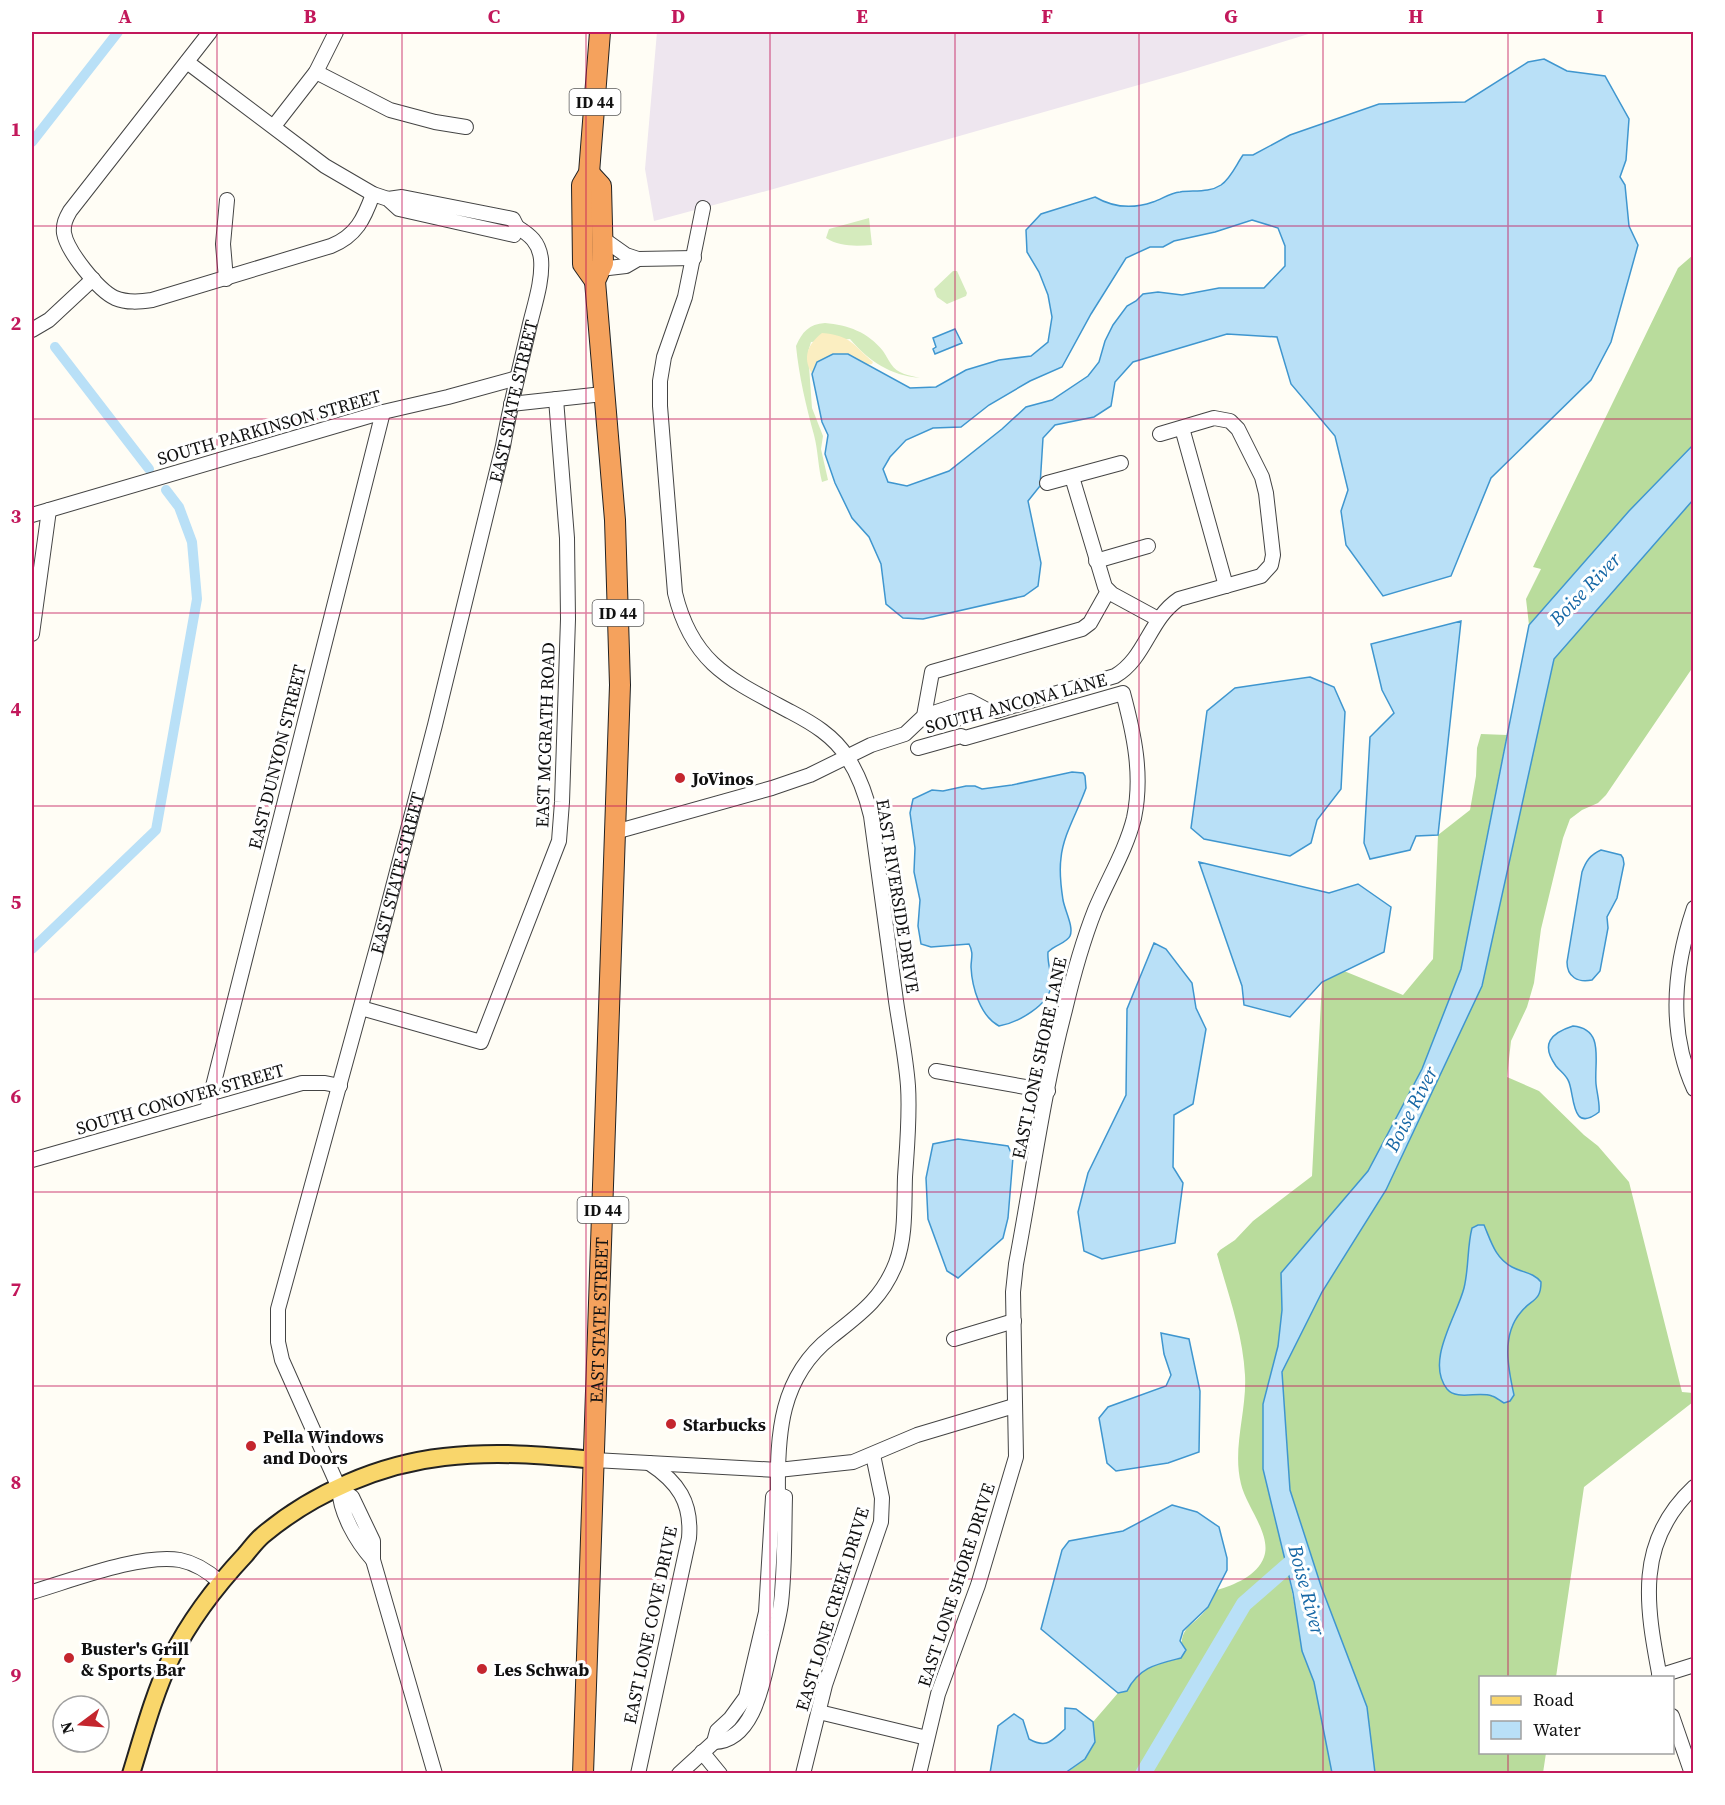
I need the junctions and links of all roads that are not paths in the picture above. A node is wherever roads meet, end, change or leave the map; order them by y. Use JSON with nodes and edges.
{"nodes":[{"id":1,"x":210,"y":32,"type":"edge"},
{"id":2,"x":336,"y":32,"type":"edge"},
{"id":3,"x":600,"y":32,"type":"edge"},
{"id":4,"x":187,"y":62,"type":"junction"},
{"id":5,"x":316,"y":72,"type":"junction"},
{"id":6,"x":274,"y":126,"type":"junction"},
{"id":7,"x":466,"y":127,"type":"dead end"},
{"id":8,"x":589,"y":173,"type":"junction"},
{"id":9,"x":373,"y":194,"type":"junction"},
{"id":10,"x":227,"y":200,"type":"dead end"},
{"id":11,"x":703,"y":208,"type":"dead end"},
{"id":12,"x":602,"y":238,"type":"junction"},
{"id":13,"x":694,"y":258,"type":"junction"},
{"id":14,"x":638,"y":259,"type":"junction"},
{"id":15,"x":598,"y":275,"type":"junction"},
{"id":16,"x":93,"y":279,"type":"junction"},
{"id":17,"x":226,"y":279,"type":"junction"},
{"id":18,"x":32,"y":330,"type":"edge"},
{"id":19,"x":518,"y":378,"type":"junction"},
{"id":20,"x":603,"y":394,"type":"junction"},
{"id":21,"x":556,"y":399,"type":"junction"},
{"id":22,"x":511,"y":404,"type":"junction"},
{"id":23,"x":383,"y":412,"type":"junction"},
{"id":24,"x":1182,"y":428,"type":"junction"},
{"id":25,"x":1160,"y":434,"type":"dead end"},
{"id":26,"x":1121,"y":463,"type":"dead end"},
{"id":27,"x":1072,"y":477,"type":"junction"},
{"id":28,"x":1047,"y":483,"type":"dead end"},
{"id":29,"x":48,"y":510,"type":"junction"},
{"id":30,"x":32,"y":515,"type":"edge"},
{"id":31,"x":1148,"y":546,"type":"dead end"},
{"id":32,"x":1096,"y":561,"type":"junction"},
{"id":33,"x":1226,"y":586,"type":"junction"},
{"id":34,"x":1108,"y":591,"type":"junction"},
{"id":35,"x":1158,"y":619,"type":"junction"},
{"id":36,"x":32,"y":634,"type":"edge"},
{"id":37,"x":1123,"y":693,"type":"joint"},
{"id":38,"x":924,"y":716,"type":"junction"},
{"id":39,"x":918,"y":748,"type":"dead end"},
{"id":40,"x":847,"y":756,"type":"junction"},
{"id":41,"x":615,"y":832,"type":"junction"},
{"id":42,"x":1694,"y":908,"type":"edge"},
{"id":43,"x":361,"y":1008,"type":"junction"},
{"id":44,"x":936,"y":1071,"type":"dead end"},
{"id":45,"x":340,"y":1086,"type":"junction"},
{"id":46,"x":1694,"y":1089,"type":"edge"},
{"id":47,"x":1048,"y":1091,"type":"junction"},
{"id":48,"x":207,"y":1110,"type":"junction"},
{"id":49,"x":32,"y":1160,"type":"edge"},
{"id":50,"x":1014,"y":1321,"type":"junction"},
{"id":51,"x":954,"y":1339,"type":"dead end"},
{"id":52,"x":1014,"y":1406,"type":"junction"},
{"id":53,"x":873,"y":1455,"type":"junction"},
{"id":54,"x":594,"y":1460,"type":"junction"},
{"id":55,"x":649,"y":1463,"type":"junction"},
{"id":56,"x":778,"y":1470,"type":"junction"},
{"id":57,"x":1694,"y":1486,"type":"edge"},
{"id":58,"x":339,"y":1488,"type":"junction"},
{"id":59,"x":220,"y":1582,"type":"junction"},
{"id":60,"x":32,"y":1592,"type":"edge"},
{"id":61,"x":1694,"y":1665,"type":"edge"},
{"id":62,"x":1660,"y":1676,"type":"edge"},
{"id":63,"x":1663,"y":1676,"type":"edge"},
{"id":64,"x":819,"y":1712,"type":"junction"},
{"id":65,"x":1674,"y":1722,"type":"edge"},
{"id":66,"x":927,"y":1738,"type":"junction"},
{"id":67,"x":702,"y":1752,"type":"junction"},
{"id":68,"x":131,"y":1773,"type":"edge"},
{"id":69,"x":435,"y":1773,"type":"edge"},
{"id":70,"x":583,"y":1773,"type":"edge"},
{"id":71,"x":638,"y":1773,"type":"edge"},
{"id":72,"x":679,"y":1773,"type":"edge"},
{"id":73,"x":720,"y":1773,"type":"edge"},
{"id":74,"x":803,"y":1773,"type":"edge"},
{"id":75,"x":919,"y":1773,"type":"edge"},
{"id":76,"x":1692,"y":1773,"type":"edge"}],
"edges":[{"from":1,"to":4,"type":"street"},
{"from":2,"to":5,"type":"street"},
{"from":3,"to":8,"type":"highway","name":"EAST STATE STREET","number":"ID 44"},
{"from":4,"to":6,"type":"street"},
{"from":4,"to":16,"type":"street"},
{"from":5,"to":6,"type":"street"},
{"from":5,"to":7,"type":"street"},
{"from":6,"to":9,"type":"street"},
{"from":8,"to":12,"type":"highway","name":"EAST STATE STREET","number":"ID 44"},
{"from":8,"to":15,"type":"highway","name":"EAST STATE STREET","number":"ID 44"},
{"from":9,"to":17,"type":"street"},
{"from":9,"to":19,"type":"street","name":"EAST STATE STREET"},
{"from":10,"to":17,"type":"street"},
{"from":11,"to":13,"type":"street","name":"EAST RIVERSIDE DRIVE"},
{"from":12,"to":14,"type":"street"},
{"from":12,"to":15,"type":"highway","name":"EAST STATE STREET","number":"ID 44"},
{"from":13,"to":14,"type":"street"},
{"from":13,"to":40,"type":"street","name":"EAST RIVERSIDE DRIVE"},
{"from":14,"to":15,"type":"street"},
{"from":15,"to":20,"type":"highway","name":"EAST STATE STREET","number":"ID 44"},
{"from":16,"to":17,"type":"street"},
{"from":16,"to":18,"type":"street"},
{"from":19,"to":22,"type":"street","name":"EAST STATE STREET"},
{"from":19,"to":23,"type":"street","name":"SOUTH PARKINSON STREET"},
{"from":20,"to":21,"type":"street"},
{"from":20,"to":41,"type":"highway","name":"EAST STATE STREET","number":"ID 44"},
{"from":21,"to":22,"type":"street"},
{"from":21,"to":43,"type":"street","name":"EAST MCGRATH ROAD"},
{"from":22,"to":43,"type":"street","name":"EAST STATE STREET"},
{"from":23,"to":29,"type":"street","name":"SOUTH PARKINSON STREET"},
{"from":23,"to":48,"type":"street","name":"EAST DUNYON STREET"},
{"from":24,"to":25,"type":"street"},
{"from":24,"to":33,"type":"street"},
{"from":24,"to":33,"type":"street"},
{"from":26,"to":27,"type":"street"},
{"from":27,"to":28,"type":"street"},
{"from":27,"to":32,"type":"street"},
{"from":29,"to":30,"type":"street","name":"SOUTH PARKINSON STREET"},
{"from":29,"to":36,"type":"street"},
{"from":31,"to":32,"type":"street"},
{"from":32,"to":34,"type":"street"},
{"from":33,"to":35,"type":"street"},
{"from":34,"to":35,"type":"street"},
{"from":34,"to":38,"type":"street"},
{"from":35,"to":38,"type":"street"},
{"from":37,"to":39,"type":"street","name":"SOUTH ANCONA LANE"},
{"from":37,"to":47,"type":"street","name":"EAST LONE SHORE LANE"},
{"from":38,"to":40,"type":"street"},
{"from":40,"to":41,"type":"street"},
{"from":40,"to":56,"type":"street","name":"EAST RIVERSIDE DRIVE"},
{"from":41,"to":54,"type":"highway","name":"EAST STATE STREET","number":"ID 44"},
{"from":42,"to":46,"type":"street"},
{"from":43,"to":45,"type":"street","name":"EAST STATE STREET"},
{"from":44,"to":47,"type":"street"},
{"from":45,"to":48,"type":"street","name":"SOUTH CONOVER STREET"},
{"from":45,"to":58,"type":"street","name":"EAST STATE STREET"},
{"from":47,"to":50,"type":"street","name":"EAST LONE SHORE LANE"},
{"from":48,"to":49,"type":"street","name":"SOUTH CONOVER STREET"},
{"from":50,"to":51,"type":"street"},
{"from":50,"to":52,"type":"street","name":"EAST LONE SHORE LANE"},
{"from":52,"to":53,"type":"street"},
{"from":52,"to":66,"type":"street","name":"EAST LONE SHORE DRIVE"},
{"from":53,"to":56,"type":"street"},
{"from":53,"to":64,"type":"street","name":"EAST LONE CREEK DRIVE"},
{"from":54,"to":55,"type":"street"},
{"from":54,"to":58,"type":"main road"},
{"from":54,"to":70,"type":"highway","number":"ID 44"},
{"from":55,"to":56,"type":"street"},
{"from":55,"to":71,"type":"street","name":"EAST LONE COVE DRIVE"},
{"from":56,"to":67,"type":"street","name":"EAST RIVERSIDE DRIVE"},
{"from":57,"to":62,"type":"street"},
{"from":58,"to":59,"type":"main road"},
{"from":58,"to":69,"type":"street","name":"EAST STATE STREET"},
{"from":59,"to":60,"type":"street"},
{"from":59,"to":68,"type":"main road"},
{"from":61,"to":63,"type":"street"},
{"from":64,"to":66,"type":"street"},
{"from":64,"to":74,"type":"street","name":"EAST LONE CREEK DRIVE"},
{"from":65,"to":76,"type":"street"},
{"from":66,"to":75,"type":"street","name":"EAST LONE SHORE DRIVE"},
{"from":67,"to":72,"type":"street","name":"EAST RIVERSIDE DRIVE"},
{"from":67,"to":73,"type":"street"}]}
